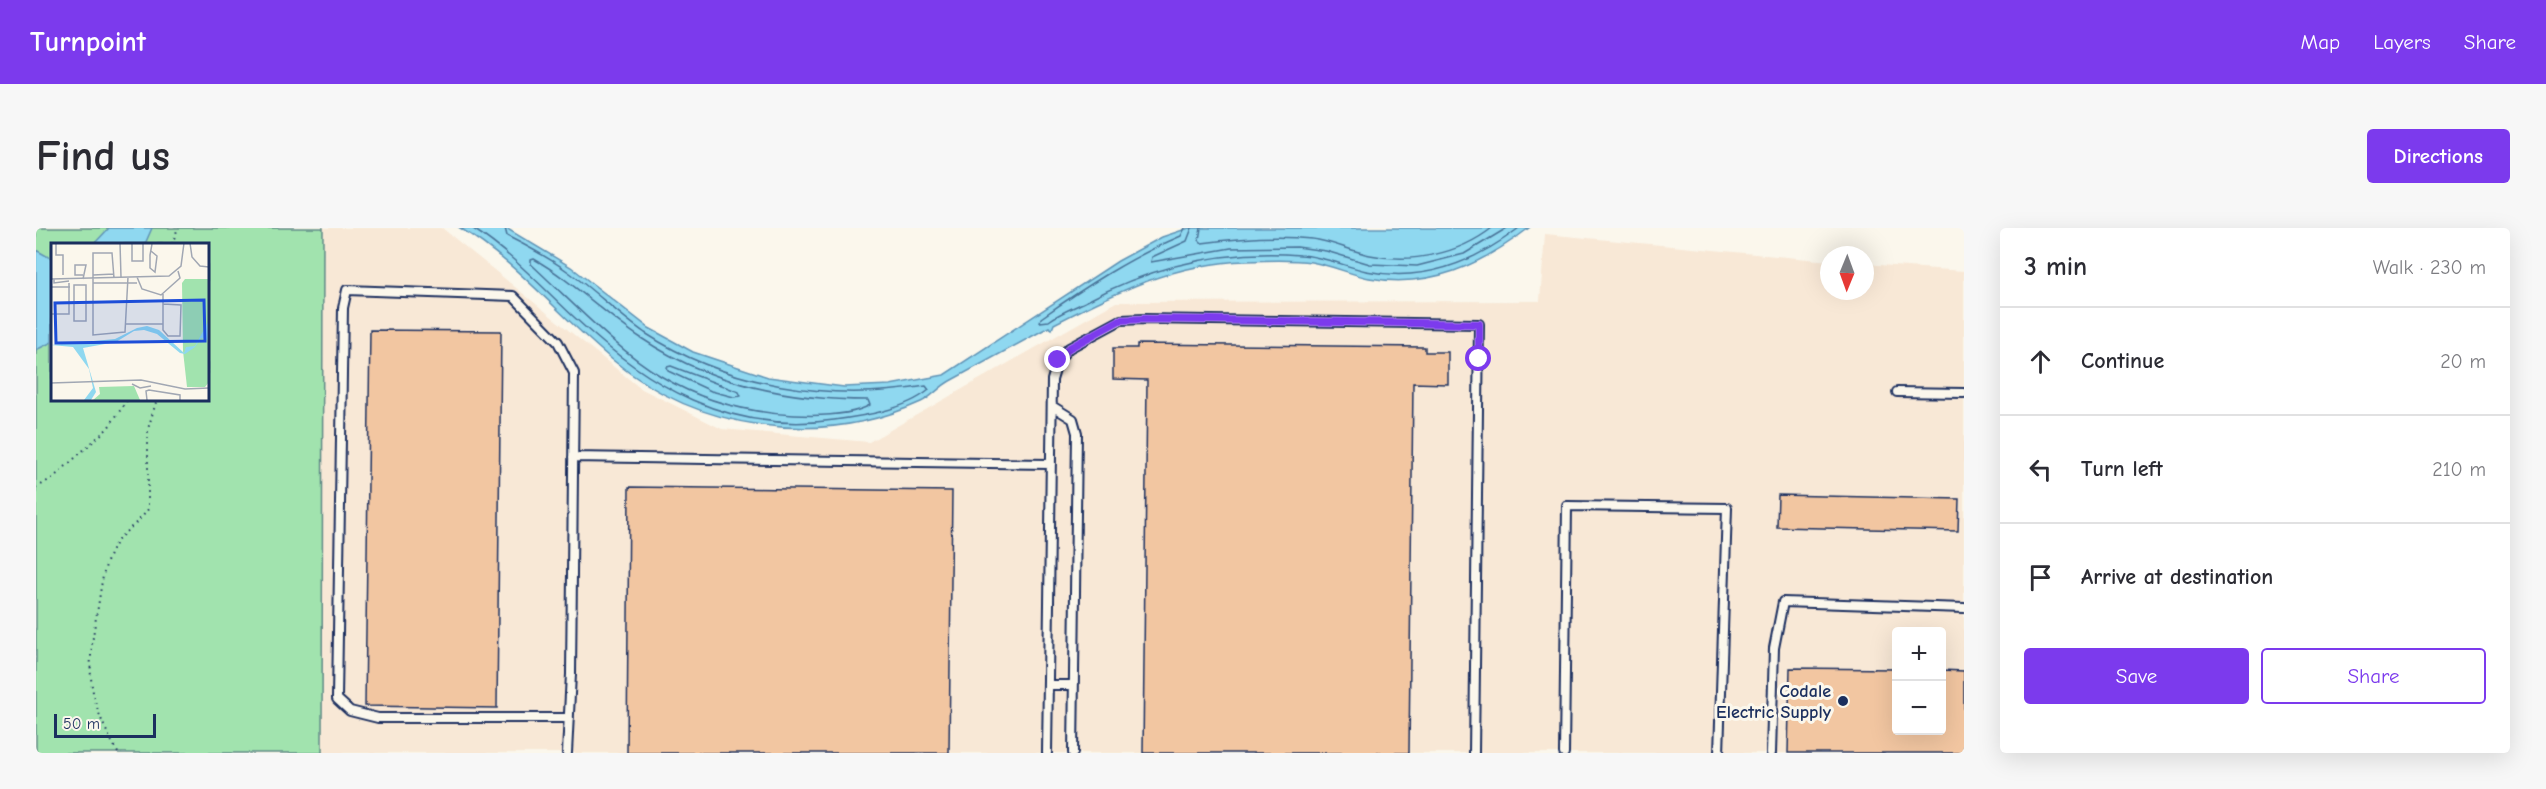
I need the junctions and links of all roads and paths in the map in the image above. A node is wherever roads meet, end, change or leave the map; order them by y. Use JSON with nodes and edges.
{"nodes":[{"id":1,"x":178,"y":228,"type":"edge"},
{"id":2,"x":172,"y":243,"type":"edge"},
{"id":3,"x":1897,"y":392,"type":"dead end"},
{"id":4,"x":1964,"y":393,"type":"edge"},
{"id":5,"x":127,"y":400,"type":"edge"},
{"id":6,"x":157,"y":400,"type":"edge"},
{"id":7,"x":1052,"y":406,"type":"junction"},
{"id":8,"x":573,"y":457,"type":"junction"},
{"id":9,"x":1051,"y":464,"type":"junction"},
{"id":10,"x":36,"y":488,"type":"edge"},
{"id":11,"x":1964,"y":608,"type":"edge"},
{"id":12,"x":1048,"y":685,"type":"junction"},
{"id":13,"x":1074,"y":685,"type":"junction"},
{"id":14,"x":569,"y":718,"type":"junction"},
{"id":15,"x":118,"y":753,"type":"edge"},
{"id":16,"x":567,"y":753,"type":"edge"},
{"id":17,"x":1047,"y":753,"type":"edge"},
{"id":18,"x":1073,"y":753,"type":"edge"},
{"id":19,"x":1474,"y":753,"type":"edge"},
{"id":20,"x":1564,"y":753,"type":"edge"},
{"id":21,"x":1719,"y":753,"type":"edge"},
{"id":22,"x":1771,"y":753,"type":"edge"}],
"edges":[{"from":1,"to":2,"type":"path"},
{"from":3,"to":4,"type":"lane"},
{"from":5,"to":10,"type":"path"},
{"from":6,"to":15,"type":"path"},
{"from":7,"to":9,"type":"lane"},
{"from":7,"to":13,"type":"lane"},
{"from":7,"to":19,"type":"lane"},
{"from":8,"to":9,"type":"lane"},
{"from":8,"to":14,"type":"lane"},
{"from":8,"to":14,"type":"lane"},
{"from":9,"to":12,"type":"lane"},
{"from":11,"to":22,"type":"lane"},
{"from":12,"to":13,"type":"lane"},
{"from":12,"to":17,"type":"lane"},
{"from":13,"to":18,"type":"lane"},
{"from":14,"to":16,"type":"lane"},
{"from":20,"to":21,"type":"lane"}]}
